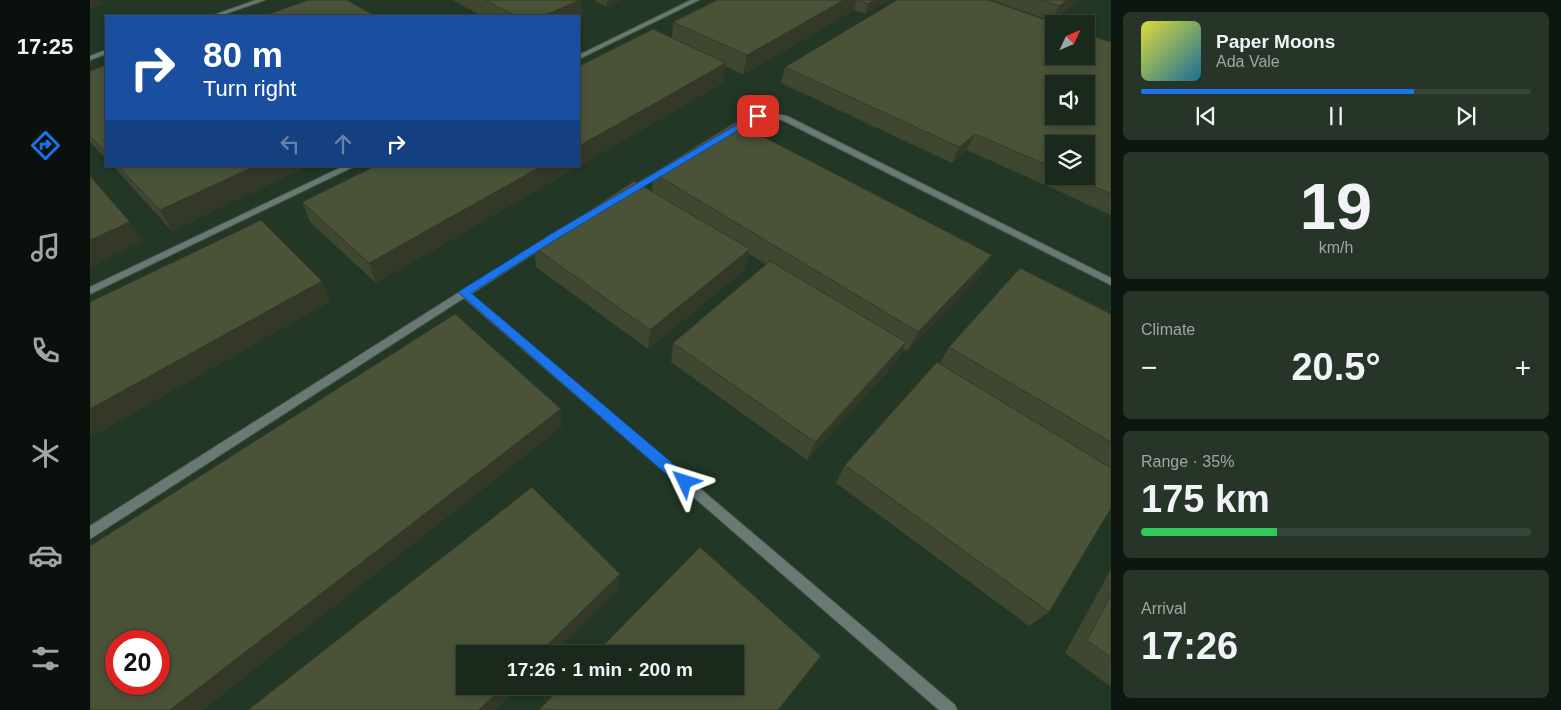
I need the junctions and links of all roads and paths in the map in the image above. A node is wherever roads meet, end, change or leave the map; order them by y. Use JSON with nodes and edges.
{"nodes":[{"id":1,"x":262,"y":0,"type":"edge"},
{"id":2,"x":696,"y":0,"type":"edge"},
{"id":3,"x":217,"y":15,"type":"edge"},
{"id":4,"x":105,"y":52,"type":"edge"},
{"id":5,"x":580,"y":57,"type":"edge"},
{"id":6,"x":90,"y":58,"type":"edge"},
{"id":7,"x":718,"y":139,"type":"edge"},
{"id":8,"x":676,"y":164,"type":"edge"},
{"id":9,"x":348,"y":167,"type":"edge"},
{"id":10,"x":618,"y":198,"type":"edge"},
{"id":11,"x":551,"y":238,"type":"edge"},
{"id":12,"x":1111,"y":282,"type":"edge"},
{"id":13,"x":90,"y":292,"type":"edge"},
{"id":14,"x":464,"y":292,"type":"junction"},
{"id":15,"x":90,"y":532,"type":"edge"},
{"id":16,"x":950,"y":710,"type":"edge"}],
"edges":[{"from":1,"to":3,"type":"lane"},
{"from":2,"to":5,"type":"lane"},
{"from":4,"to":6,"type":"lane"},
{"from":7,"to":12,"type":"lane"},
{"from":8,"to":10,"type":"lane"},
{"from":9,"to":13,"type":"lane"},
{"from":11,"to":14,"type":"lane"},
{"from":14,"to":15,"type":"lane"},
{"from":14,"to":16,"type":"lane"}]}
